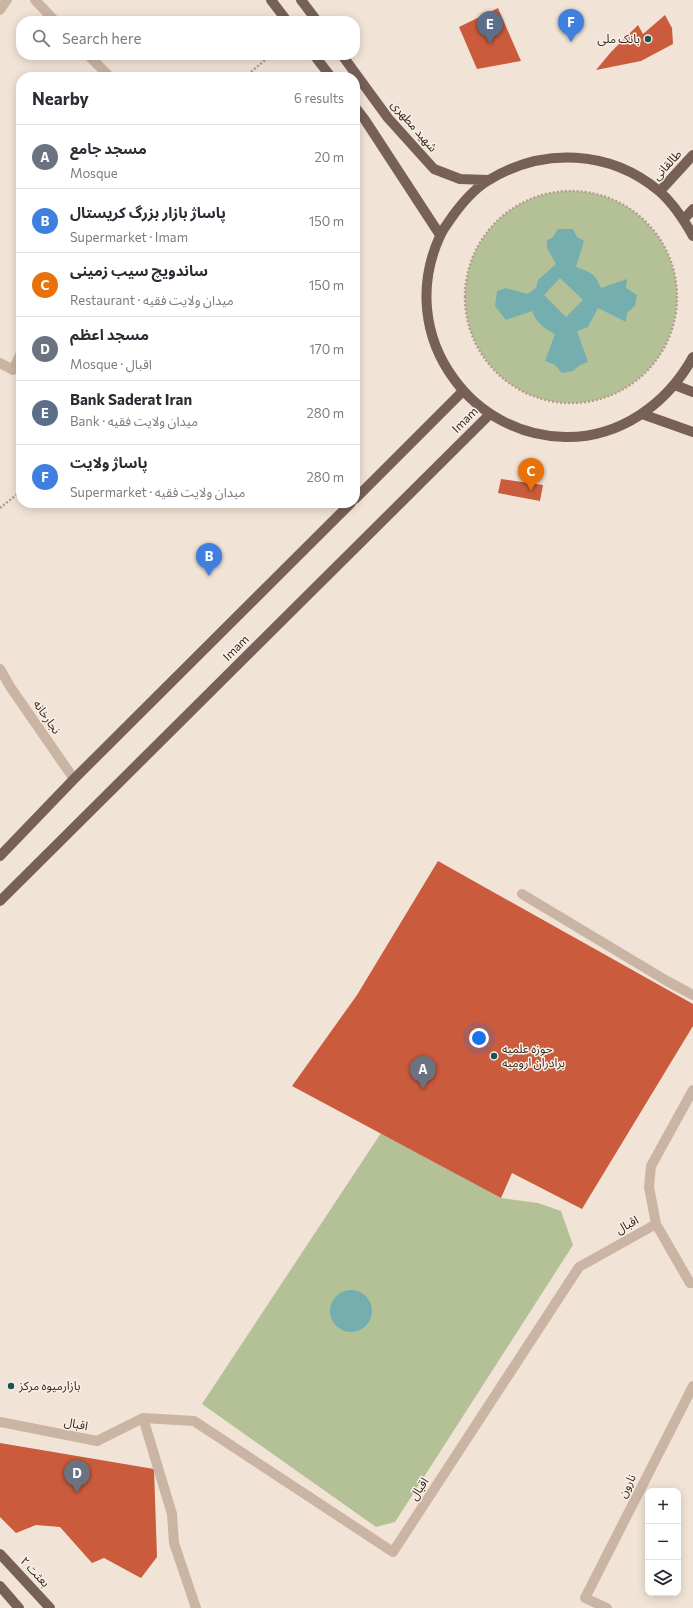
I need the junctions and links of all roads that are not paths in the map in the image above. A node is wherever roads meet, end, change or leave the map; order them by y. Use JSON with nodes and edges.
{"nodes":[{"id":1,"x":7,"y":0,"type":"edge"},
{"id":2,"x":35,"y":0,"type":"edge"},
{"id":3,"x":271,"y":0,"type":"edge"},
{"id":4,"x":301,"y":0,"type":"edge"},
{"id":5,"x":0,"y":10,"type":"edge"},
{"id":6,"x":50,"y":16,"type":"edge"},
{"id":7,"x":283,"y":16,"type":"edge"},
{"id":8,"x":313,"y":16,"type":"edge"},
{"id":9,"x":93,"y":60,"type":"edge"},
{"id":10,"x":318,"y":60,"type":"edge"},
{"id":11,"x":346,"y":60,"type":"edge"},
{"id":12,"x":105,"y":72,"type":"edge"},
{"id":13,"x":328,"y":72,"type":"edge"},
{"id":14,"x":354,"y":72,"type":"edge"},
{"id":15,"x":360,"y":80,"type":"edge"},
{"id":16,"x":360,"y":114,"type":"edge"},
{"id":17,"x":693,"y":155,"type":"edge"},
{"id":18,"x":488,"y":180,"type":"junction"},
{"id":19,"x":660,"y":191,"type":"junction"},
{"id":20,"x":693,"y":209,"type":"edge"},
{"id":21,"x":684,"y":219,"type":"junction"},
{"id":22,"x":440,"y":235,"type":"junction"},
{"id":23,"x":693,"y":236,"type":"edge"},
{"id":24,"x":693,"y":357,"type":"edge"},
{"id":25,"x":0,"y":363,"type":"edge"},
{"id":26,"x":16,"y":364,"type":"edge"},
{"id":27,"x":675,"y":385,"type":"junction"},
{"id":28,"x":463,"y":392,"type":"junction"},
{"id":29,"x":693,"y":392,"type":"edge"},
{"id":30,"x":490,"y":414,"type":"junction"},
{"id":31,"x":642,"y":414,"type":"junction"},
{"id":32,"x":693,"y":432,"type":"edge"},
{"id":33,"x":360,"y":494,"type":"edge"},
{"id":34,"x":346,"y":508,"type":"edge"},
{"id":35,"x":0,"y":669,"type":"edge"},
{"id":36,"x":74,"y":779,"type":"junction"},
{"id":37,"x":0,"y":856,"type":"edge"},
{"id":38,"x":522,"y":894,"type":"dead end"},
{"id":39,"x":0,"y":901,"type":"edge"},
{"id":40,"x":693,"y":995,"type":"edge"},
{"id":41,"x":693,"y":1090,"type":"edge"},
{"id":42,"x":656,"y":1224,"type":"junction"},
{"id":43,"x":693,"y":1283,"type":"edge"},
{"id":44,"x":693,"y":1386,"type":"edge"},
{"id":45,"x":143,"y":1418,"type":"junction"},
{"id":46,"x":0,"y":1422,"type":"edge"},
{"id":47,"x":0,"y":1554,"type":"edge"},
{"id":48,"x":0,"y":1586,"type":"edge"},
{"id":49,"x":19,"y":1608,"type":"edge"},
{"id":50,"x":50,"y":1608,"type":"edge"},
{"id":51,"x":196,"y":1608,"type":"edge"},
{"id":52,"x":607,"y":1608,"type":"edge"}],
"edges":[{"from":1,"to":5,"type":"street"},
{"from":2,"to":6,"type":"street"},
{"from":3,"to":7,"type":"main road"},
{"from":4,"to":8,"type":"main road"},
{"from":9,"to":12,"type":"street"},
{"from":10,"to":13,"type":"main road"},
{"from":11,"to":14,"type":"main road","name":"شهید مطهری"},
{"from":15,"to":18,"type":"main road","name":"شهید مطهری"},
{"from":16,"to":22,"type":"main road"},
{"from":17,"to":19,"type":"main road","name":"طالقانی"},
{"from":18,"to":19,"type":"main road"},
{"from":18,"to":22,"type":"main road"},
{"from":19,"to":21,"type":"main road"},
{"from":20,"to":21,"type":"main road"},
{"from":21,"to":23,"type":"main road"},
{"from":22,"to":28,"type":"main road"},
{"from":24,"to":27,"type":"main road"},
{"from":25,"to":26,"type":"street"},
{"from":27,"to":29,"type":"main road"},
{"from":27,"to":31,"type":"main road"},
{"from":28,"to":30,"type":"main road"},
{"from":28,"to":33,"type":"main road","name":"Imam"},
{"from":30,"to":31,"type":"main road"},
{"from":30,"to":39,"type":"main road","name":"Imam"},
{"from":31,"to":32,"type":"main road"},
{"from":34,"to":36,"type":"main road","name":"Imam"},
{"from":35,"to":36,"type":"street","name":"نجارخانه"},
{"from":36,"to":37,"type":"main road","name":"Imam"},
{"from":38,"to":40,"type":"street"},
{"from":41,"to":42,"type":"street","name":"اقبال"},
{"from":42,"to":43,"type":"street"},
{"from":42,"to":45,"type":"street","name":"اقبال"},
{"from":44,"to":52,"type":"street","name":"نارون"},
{"from":45,"to":46,"type":"street","name":"اقبال"},
{"from":45,"to":51,"type":"street"},
{"from":47,"to":50,"type":"main road","name":"بعثت ۲"},
{"from":48,"to":49,"type":"main road"}]}
